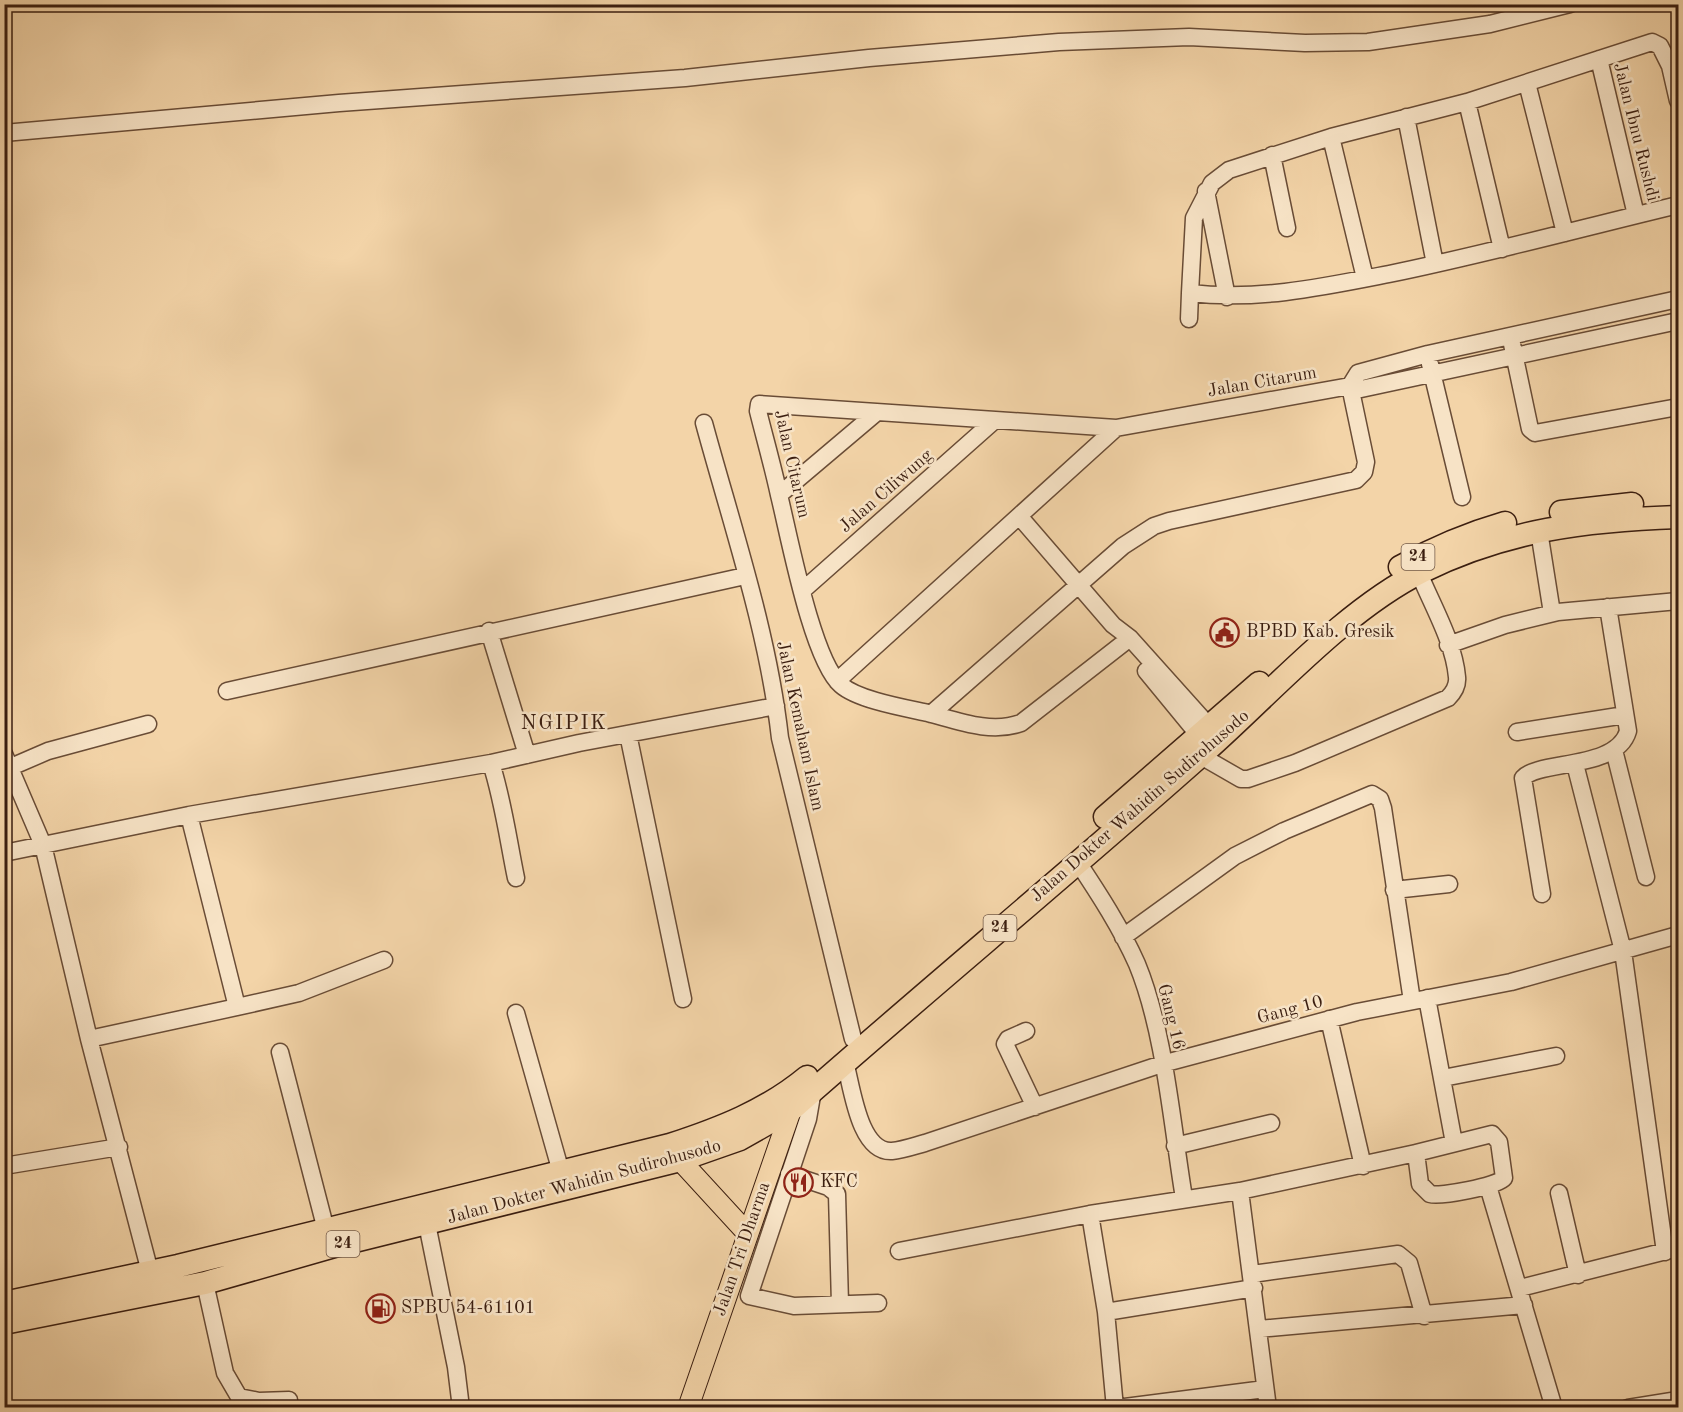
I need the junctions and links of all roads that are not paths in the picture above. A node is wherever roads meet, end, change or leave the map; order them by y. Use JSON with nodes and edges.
{"nodes":[{"id":1,"x":1570,"y":4,"type":"edge"},
{"id":2,"x":1599,"y":59,"type":"junction"},
{"id":3,"x":1674,"y":65,"type":"edge"},
{"id":4,"x":1527,"y":83,"type":"junction"},
{"id":5,"x":1678,"y":101,"type":"edge"},
{"id":6,"x":1467,"y":102,"type":"junction"},
{"id":7,"x":1406,"y":117,"type":"junction"},
{"id":8,"x":4,"y":133,"type":"edge"},
{"id":9,"x":1331,"y":137,"type":"junction"},
{"id":10,"x":1272,"y":155,"type":"junction"},
{"id":11,"x":1206,"y":191,"type":"junction"},
{"id":12,"x":1678,"y":204,"type":"edge"},
{"id":13,"x":1636,"y":215,"type":"junction"},
{"id":14,"x":1287,"y":228,"type":"dead end"},
{"id":15,"x":1565,"y":233,"type":"junction"},
{"id":16,"x":1502,"y":249,"type":"junction"},
{"id":17,"x":1435,"y":264,"type":"junction"},
{"id":18,"x":1365,"y":278,"type":"junction"},
{"id":19,"x":1190,"y":293,"type":"junction"},
{"id":20,"x":1227,"y":297,"type":"junction"},
{"id":21,"x":1678,"y":299,"type":"edge"},
{"id":22,"x":1189,"y":319,"type":"dead end"},
{"id":23,"x":1678,"y":321,"type":"edge"},
{"id":24,"x":1510,"y":337,"type":"junction"},
{"id":25,"x":1428,"y":354,"type":"junction"},
{"id":26,"x":1514,"y":354,"type":"junction"},
{"id":27,"x":1432,"y":374,"type":"junction"},
{"id":28,"x":1350,"y":386,"type":"junction"},
{"id":29,"x":1678,"y":407,"type":"edge"},
{"id":30,"x":876,"y":413,"type":"junction"},
{"id":31,"x":995,"y":420,"type":"junction"},
{"id":32,"x":704,"y":423,"type":"dead end"},
{"id":33,"x":1116,"y":428,"type":"junction"},
{"id":34,"x":779,"y":495,"type":"junction"},
{"id":35,"x":1462,"y":497,"type":"dead end"},
{"id":36,"x":1678,"y":501,"type":"edge"},
{"id":37,"x":1019,"y":516,"type":"junction"},
{"id":38,"x":1678,"y":517,"type":"edge"},
{"id":39,"x":1539,"y":531,"type":"junction"},
{"id":40,"x":1419,"y":573,"type":"junction"},
{"id":41,"x":745,"y":576,"type":"junction"},
{"id":42,"x":1079,"y":583,"type":"junction"},
{"id":43,"x":802,"y":591,"type":"junction"},
{"id":44,"x":1678,"y":601,"type":"edge"},
{"id":45,"x":1608,"y":607,"type":"junction"},
{"id":46,"x":1552,"y":613,"type":"junction"},
{"id":47,"x":489,"y":631,"type":"junction"},
{"id":48,"x":1124,"y":638,"type":"junction"},
{"id":49,"x":1448,"y":645,"type":"junction"},
{"id":50,"x":837,"y":681,"type":"junction"},
{"id":51,"x":227,"y":691,"type":"dead end"},
{"id":52,"x":776,"y":706,"type":"junction"},
{"id":53,"x":931,"y":714,"type":"junction"},
{"id":54,"x":1625,"y":715,"type":"junction"},
{"id":55,"x":148,"y":724,"type":"dead end"},
{"id":56,"x":1517,"y":732,"type":"dead end"},
{"id":57,"x":628,"y":734,"type":"junction"},
{"id":58,"x":1207,"y":740,"type":"junction"},
{"id":59,"x":1614,"y":750,"type":"junction"},
{"id":60,"x":526,"y":755,"type":"junction"},
{"id":61,"x":8,"y":760,"type":"edge"},
{"id":62,"x":491,"y":763,"type":"junction"},
{"id":63,"x":1575,"y":764,"type":"junction"},
{"id":64,"x":189,"y":815,"type":"junction"},
{"id":65,"x":43,"y":845,"type":"junction"},
{"id":66,"x":4,"y":853,"type":"edge"},
{"id":67,"x":1077,"y":861,"type":"junction"},
{"id":68,"x":1646,"y":877,"type":"dead end"},
{"id":69,"x":516,"y":878,"type":"dead end"},
{"id":70,"x":1449,"y":884,"type":"dead end"},
{"id":71,"x":1394,"y":890,"type":"junction"},
{"id":72,"x":1542,"y":894,"type":"dead end"},
{"id":73,"x":1678,"y":935,"type":"edge"},
{"id":74,"x":1123,"y":938,"type":"junction"},
{"id":75,"x":1623,"y":951,"type":"junction"},
{"id":76,"x":384,"y":960,"type":"dead end"},
{"id":77,"x":683,"y":999,"type":"dead end"},
{"id":78,"x":1420,"y":1000,"type":"junction"},
{"id":79,"x":237,"y":1007,"type":"junction"},
{"id":80,"x":516,"y":1013,"type":"dead end"},
{"id":81,"x":1329,"y":1019,"type":"junction"},
{"id":82,"x":1026,"y":1031,"type":"dead end"},
{"id":83,"x":89,"y":1039,"type":"junction"},
{"id":84,"x":853,"y":1039,"type":"junction"},
{"id":85,"x":280,"y":1052,"type":"dead end"},
{"id":86,"x":1556,"y":1056,"type":"dead end"},
{"id":87,"x":845,"y":1062,"type":"junction"},
{"id":88,"x":1162,"y":1064,"type":"junction"},
{"id":89,"x":1443,"y":1078,"type":"junction"},
{"id":90,"x":813,"y":1090,"type":"junction"},
{"id":91,"x":791,"y":1100,"type":"junction"},
{"id":92,"x":1035,"y":1107,"type":"junction"},
{"id":93,"x":1270,"y":1122,"type":"dead end"},
{"id":94,"x":1454,"y":1143,"type":"junction"},
{"id":95,"x":1176,"y":1146,"type":"junction"},
{"id":96,"x":119,"y":1147,"type":"junction"},
{"id":97,"x":675,"y":1152,"type":"junction"},
{"id":98,"x":1416,"y":1153,"type":"junction"},
{"id":99,"x":4,"y":1166,"type":"edge"},
{"id":100,"x":1363,"y":1166,"type":"junction"},
{"id":101,"x":561,"y":1172,"type":"junction"},
{"id":102,"x":789,"y":1174,"type":"junction"},
{"id":103,"x":1488,"y":1186,"type":"junction"},
{"id":104,"x":1240,"y":1191,"type":"junction"},
{"id":105,"x":1559,"y":1193,"type":"dead end"},
{"id":106,"x":1184,"y":1198,"type":"junction"},
{"id":107,"x":1090,"y":1214,"type":"junction"},
{"id":108,"x":427,"y":1224,"type":"junction"},
{"id":109,"x":326,"y":1230,"type":"junction"},
{"id":110,"x":747,"y":1233,"type":"junction"},
{"id":111,"x":767,"y":1239,"type":"junction"},
{"id":112,"x":1672,"y":1250,"type":"edge"},
{"id":113,"x":899,"y":1251,"type":"dead end"},
{"id":114,"x":150,"y":1272,"type":"junction"},
{"id":115,"x":1578,"y":1275,"type":"junction"},
{"id":116,"x":1253,"y":1281,"type":"junction"},
{"id":117,"x":205,"y":1283,"type":"junction"},
{"id":118,"x":1522,"y":1296,"type":"junction"},
{"id":119,"x":4,"y":1303,"type":"edge"},
{"id":120,"x":878,"y":1303,"type":"dead end"},
{"id":121,"x":840,"y":1304,"type":"junction"},
{"id":122,"x":1106,"y":1312,"type":"junction"},
{"id":123,"x":1425,"y":1316,"type":"junction"},
{"id":124,"x":4,"y":1323,"type":"edge"},
{"id":125,"x":1259,"y":1329,"type":"junction"},
{"id":126,"x":1265,"y":1389,"type":"junction"},
{"id":127,"x":289,"y":1400,"type":"dead end"},
{"id":128,"x":1678,"y":1400,"type":"edge"},
{"id":129,"x":460,"y":1407,"type":"edge"},
{"id":130,"x":688,"y":1407,"type":"edge"},
{"id":131,"x":1116,"y":1407,"type":"edge"},
{"id":132,"x":1268,"y":1407,"type":"edge"},
{"id":133,"x":1554,"y":1407,"type":"edge"},
{"id":134,"x":1628,"y":1407,"type":"edge"}],
"edges":[{"from":1,"to":8,"type":"street"},
{"from":2,"to":3,"type":"street"},
{"from":2,"to":4,"type":"street"},
{"from":2,"to":13,"type":"street","name":"Jalan Ibnu Rushdi"},
{"from":3,"to":5,"type":"street"},
{"from":4,"to":6,"type":"street"},
{"from":4,"to":15,"type":"street"},
{"from":6,"to":7,"type":"street"},
{"from":6,"to":16,"type":"street"},
{"from":7,"to":9,"type":"street"},
{"from":7,"to":17,"type":"street"},
{"from":9,"to":10,"type":"street"},
{"from":9,"to":18,"type":"street"},
{"from":10,"to":11,"type":"street"},
{"from":10,"to":14,"type":"street"},
{"from":11,"to":19,"type":"street"},
{"from":11,"to":20,"type":"street"},
{"from":12,"to":13,"type":"street"},
{"from":13,"to":15,"type":"street"},
{"from":15,"to":16,"type":"street"},
{"from":16,"to":17,"type":"street"},
{"from":17,"to":18,"type":"street"},
{"from":18,"to":20,"type":"street"},
{"from":19,"to":20,"type":"street"},
{"from":19,"to":22,"type":"street"},
{"from":21,"to":24,"type":"street","name":"Jalan Citarum"},
{"from":23,"to":26,"type":"street","name":"Jalan Citarum"},
{"from":24,"to":25,"type":"street","name":"Jalan Citarum"},
{"from":24,"to":26,"type":"street"},
{"from":25,"to":27,"type":"street"},
{"from":25,"to":28,"type":"street","name":"Jalan Citarum"},
{"from":26,"to":27,"type":"street","name":"Jalan Citarum"},
{"from":26,"to":29,"type":"street"},
{"from":27,"to":28,"type":"street","name":"Jalan Citarum"},
{"from":27,"to":35,"type":"street"},
{"from":28,"to":33,"type":"street","name":"Jalan Citarum"},
{"from":28,"to":42,"type":"street"},
{"from":30,"to":31,"type":"street","name":"Jalan Citarum"},
{"from":30,"to":34,"type":"street"},
{"from":30,"to":34,"type":"street","name":"Jalan Citarum"},
{"from":31,"to":33,"type":"street","name":"Jalan Citarum"},
{"from":31,"to":43,"type":"street","name":"Jalan Ciliwung"},
{"from":32,"to":41,"type":"street","name":"Jalan Kemaham Islam"},
{"from":33,"to":37,"type":"street"},
{"from":34,"to":43,"type":"street","name":"Jalan Citarum"},
{"from":36,"to":58,"type":"highway","name":"Jalan Dokter Wahidin Sudirohusodo","number":"24"},
{"from":37,"to":42,"type":"street"},
{"from":37,"to":50,"type":"street"},
{"from":38,"to":39,"type":"highway","name":"Jalan Dokter Wahidin Sudirohusodo","number":"24"},
{"from":39,"to":40,"type":"highway","name":"Jalan Dokter Wahidin Sudirohusodo","number":"24"},
{"from":39,"to":46,"type":"street"},
{"from":40,"to":49,"type":"street"},
{"from":40,"to":58,"type":"highway","name":"Jalan Dokter Wahidin Sudirohusodo","number":"24"},
{"from":41,"to":47,"type":"street"},
{"from":41,"to":52,"type":"street","name":"Jalan Kemaham Islam"},
{"from":42,"to":48,"type":"street"},
{"from":42,"to":53,"type":"street"},
{"from":43,"to":50,"type":"street","name":"Jalan Citarum"},
{"from":44,"to":45,"type":"street"},
{"from":45,"to":46,"type":"street"},
{"from":45,"to":54,"type":"street"},
{"from":46,"to":49,"type":"street"},
{"from":47,"to":51,"type":"street"},
{"from":47,"to":60,"type":"street"},
{"from":48,"to":53,"type":"street"},
{"from":48,"to":58,"type":"street"},
{"from":49,"to":58,"type":"street"},
{"from":50,"to":53,"type":"street"},
{"from":52,"to":57,"type":"street"},
{"from":52,"to":84,"type":"street","name":"Jalan Kemaham Islam"},
{"from":54,"to":56,"type":"street"},
{"from":54,"to":59,"type":"street"},
{"from":55,"to":61,"type":"street"},
{"from":57,"to":60,"type":"street"},
{"from":57,"to":77,"type":"street"},
{"from":58,"to":67,"type":"highway","name":"Jalan Dokter Wahidin Sudirohusodo","number":"24"},
{"from":58,"to":84,"type":"highway","name":"Jalan Dokter Wahidin Sudirohusodo","number":"24"},
{"from":59,"to":63,"type":"street"},
{"from":59,"to":68,"type":"street"},
{"from":60,"to":62,"type":"street"},
{"from":61,"to":65,"type":"street"},
{"from":62,"to":64,"type":"street"},
{"from":62,"to":69,"type":"street"},
{"from":63,"to":72,"type":"street"},
{"from":63,"to":75,"type":"street"},
{"from":64,"to":65,"type":"street"},
{"from":64,"to":79,"type":"street"},
{"from":65,"to":66,"type":"street"},
{"from":65,"to":83,"type":"street"},
{"from":67,"to":74,"type":"street","name":"Gang 16"},
{"from":67,"to":87,"type":"highway","name":"Jalan Dokter Wahidin Sudirohusodo","number":"24"},
{"from":70,"to":71,"type":"street"},
{"from":71,"to":74,"type":"street"},
{"from":71,"to":78,"type":"street"},
{"from":73,"to":75,"type":"street","name":"Gang 10"},
{"from":74,"to":88,"type":"street","name":"Gang 16"},
{"from":75,"to":78,"type":"street","name":"Gang 10"},
{"from":75,"to":112,"type":"street"},
{"from":76,"to":79,"type":"street"},
{"from":78,"to":81,"type":"street","name":"Gang 10"},
{"from":78,"to":89,"type":"street"},
{"from":79,"to":83,"type":"street"},
{"from":80,"to":101,"type":"street"},
{"from":81,"to":88,"type":"street","name":"Gang 10"},
{"from":81,"to":100,"type":"street"},
{"from":82,"to":92,"type":"street"},
{"from":83,"to":96,"type":"street"},
{"from":84,"to":91,"type":"highway","name":"Jalan Dokter Wahidin Sudirohusodo","number":"24"},
{"from":85,"to":109,"type":"street"},
{"from":86,"to":89,"type":"street"},
{"from":87,"to":90,"type":"highway","name":"Jalan Dokter Wahidin Sudirohusodo","number":"24"},
{"from":87,"to":92,"type":"street","name":"Gang 10"},
{"from":88,"to":92,"type":"street","name":"Gang 10"},
{"from":88,"to":95,"type":"street","name":"Gang 16"},
{"from":89,"to":94,"type":"street"},
{"from":90,"to":91,"type":"highway","name":"Jalan Dokter Wahidin Sudirohusodo","number":"24"},
{"from":90,"to":102,"type":"street"},
{"from":91,"to":97,"type":"highway","name":"Jalan Dokter Wahidin Sudirohusodo","number":"24"},
{"from":91,"to":110,"type":"main road","name":"Jalan Tri Dharma"},
{"from":93,"to":95,"type":"street"},
{"from":94,"to":98,"type":"street"},
{"from":94,"to":103,"type":"street"},
{"from":95,"to":106,"type":"street","name":"Gang 16"},
{"from":96,"to":99,"type":"street"},
{"from":96,"to":114,"type":"street"},
{"from":97,"to":101,"type":"highway","name":"Jalan Dokter Wahidin Sudirohusodo","number":"24"},
{"from":97,"to":108,"type":"highway","name":"Jalan Dokter Wahidin Sudirohusodo","number":"24"},
{"from":97,"to":110,"type":"main road"},
{"from":98,"to":100,"type":"street"},
{"from":98,"to":103,"type":"street"},
{"from":100,"to":104,"type":"street"},
{"from":101,"to":109,"type":"highway","name":"Jalan Dokter Wahidin Sudirohusodo","number":"24"},
{"from":102,"to":111,"type":"street"},
{"from":102,"to":121,"type":"street"},
{"from":103,"to":118,"type":"street"},
{"from":104,"to":106,"type":"street"},
{"from":104,"to":116,"type":"street"},
{"from":105,"to":115,"type":"street"},
{"from":106,"to":107,"type":"street"},
{"from":107,"to":113,"type":"street"},
{"from":107,"to":122,"type":"street"},
{"from":108,"to":117,"type":"highway","name":"Jalan Dokter Wahidin Sudirohusodo","number":"24"},
{"from":108,"to":129,"type":"street"},
{"from":109,"to":114,"type":"highway","name":"Jalan Dokter Wahidin Sudirohusodo","number":"24"},
{"from":110,"to":111,"type":"street"},
{"from":110,"to":130,"type":"main road","name":"Jalan Tri Dharma"},
{"from":111,"to":121,"type":"street"},
{"from":112,"to":115,"type":"street"},
{"from":114,"to":119,"type":"highway","name":"Jalan Dokter Wahidin Sudirohusodo","number":"24"},
{"from":115,"to":118,"type":"street"},
{"from":116,"to":122,"type":"street"},
{"from":116,"to":123,"type":"street"},
{"from":116,"to":125,"type":"street"},
{"from":117,"to":124,"type":"highway","name":"Jalan Dokter Wahidin Sudirohusodo","number":"24"},
{"from":117,"to":127,"type":"street"},
{"from":118,"to":123,"type":"street"},
{"from":118,"to":133,"type":"street"},
{"from":120,"to":121,"type":"street"},
{"from":122,"to":131,"type":"street"},
{"from":123,"to":125,"type":"street"},
{"from":125,"to":126,"type":"street"},
{"from":126,"to":131,"type":"street"},
{"from":126,"to":132,"type":"street"},
{"from":128,"to":134,"type":"street"}]}
